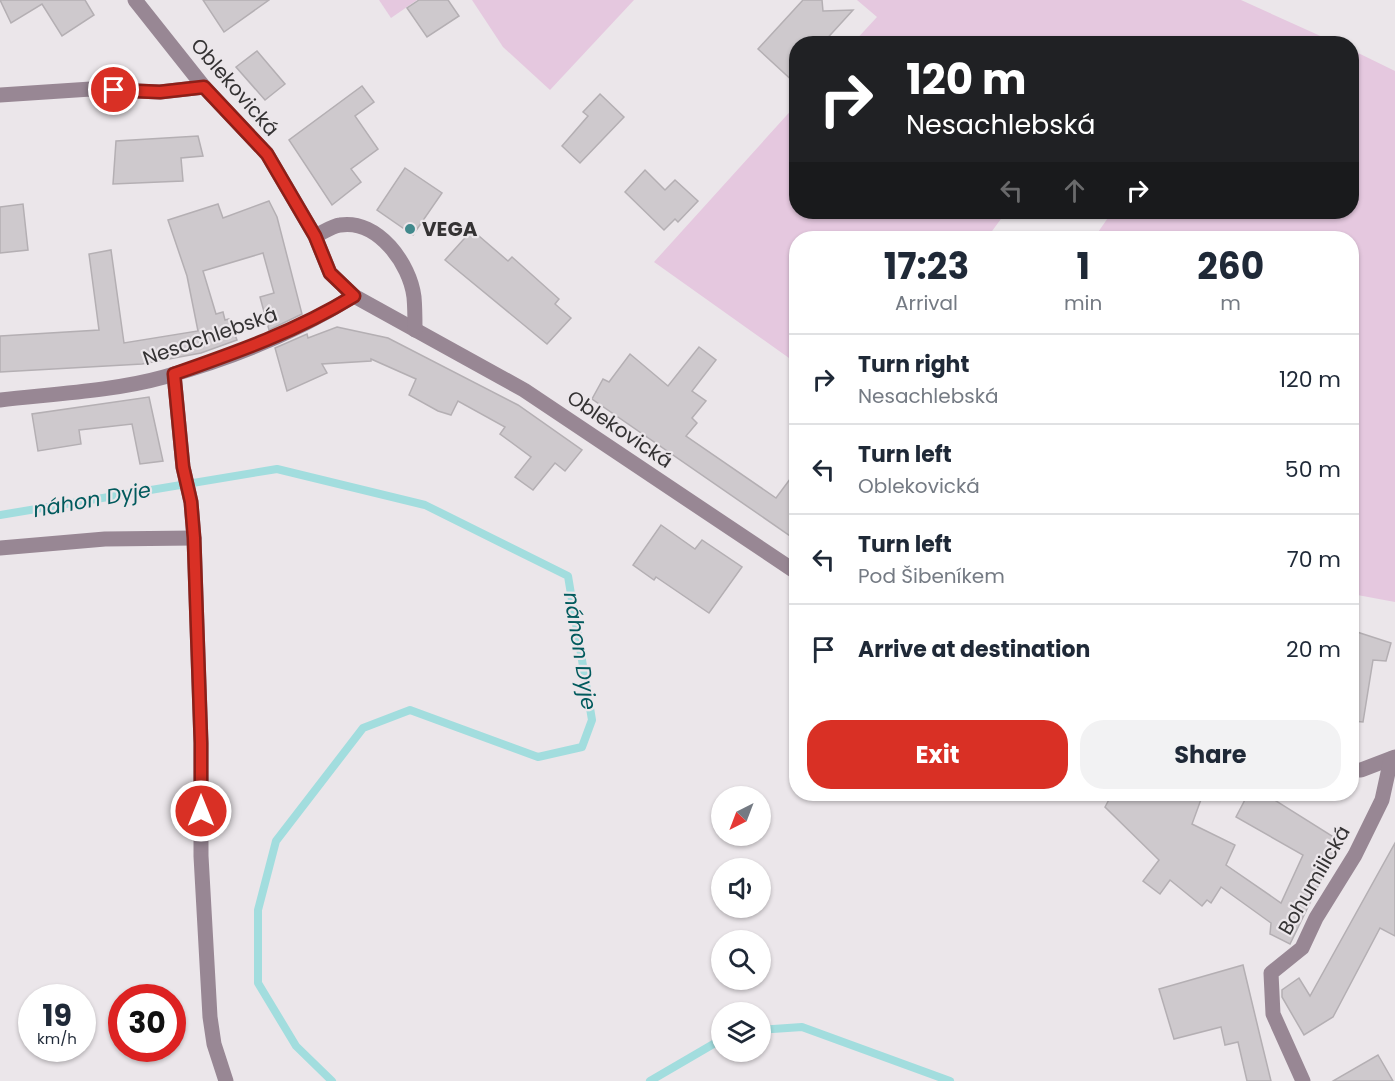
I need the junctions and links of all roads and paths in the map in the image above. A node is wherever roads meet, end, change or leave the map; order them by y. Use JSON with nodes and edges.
{"nodes":[{"id":1,"x":135,"y":0,"type":"edge"},
{"id":2,"x":204,"y":87,"type":"junction"},
{"id":3,"x":0,"y":94,"type":"edge"},
{"id":4,"x":315,"y":236,"type":"junction"},
{"id":5,"x":354,"y":296,"type":"junction"},
{"id":6,"x":415,"y":330,"type":"junction"},
{"id":7,"x":174,"y":374,"type":"junction"},
{"id":8,"x":0,"y":400,"type":"edge"},
{"id":9,"x":194,"y":538,"type":"junction"},
{"id":10,"x":0,"y":548,"type":"edge"},
{"id":11,"x":789,"y":567,"type":"edge"},
{"id":12,"x":1393,"y":758,"type":"edge"},
{"id":13,"x":1359,"y":770,"type":"edge"},
{"id":14,"x":226,"y":1081,"type":"edge"},
{"id":15,"x":1303,"y":1081,"type":"edge"}],
"edges":[{"from":1,"to":2,"type":"street","name":"Oblekovická"},
{"from":2,"to":3,"type":"street"},
{"from":2,"to":4,"type":"street","name":"Oblekovická"},
{"from":4,"to":5,"type":"street","name":"Oblekovická"},
{"from":4,"to":6,"type":"street"},
{"from":5,"to":6,"type":"street","name":"Oblekovická"},
{"from":5,"to":7,"type":"street","name":"Nesachlebská"},
{"from":6,"to":11,"type":"street","name":"Oblekovická"},
{"from":7,"to":8,"type":"street","name":"Nesachlebská"},
{"from":7,"to":9,"type":"street"},
{"from":9,"to":10,"type":"street"},
{"from":9,"to":14,"type":"street"},
{"from":12,"to":13,"type":"street"},
{"from":12,"to":15,"type":"street","name":"Bohumilická"}]}
